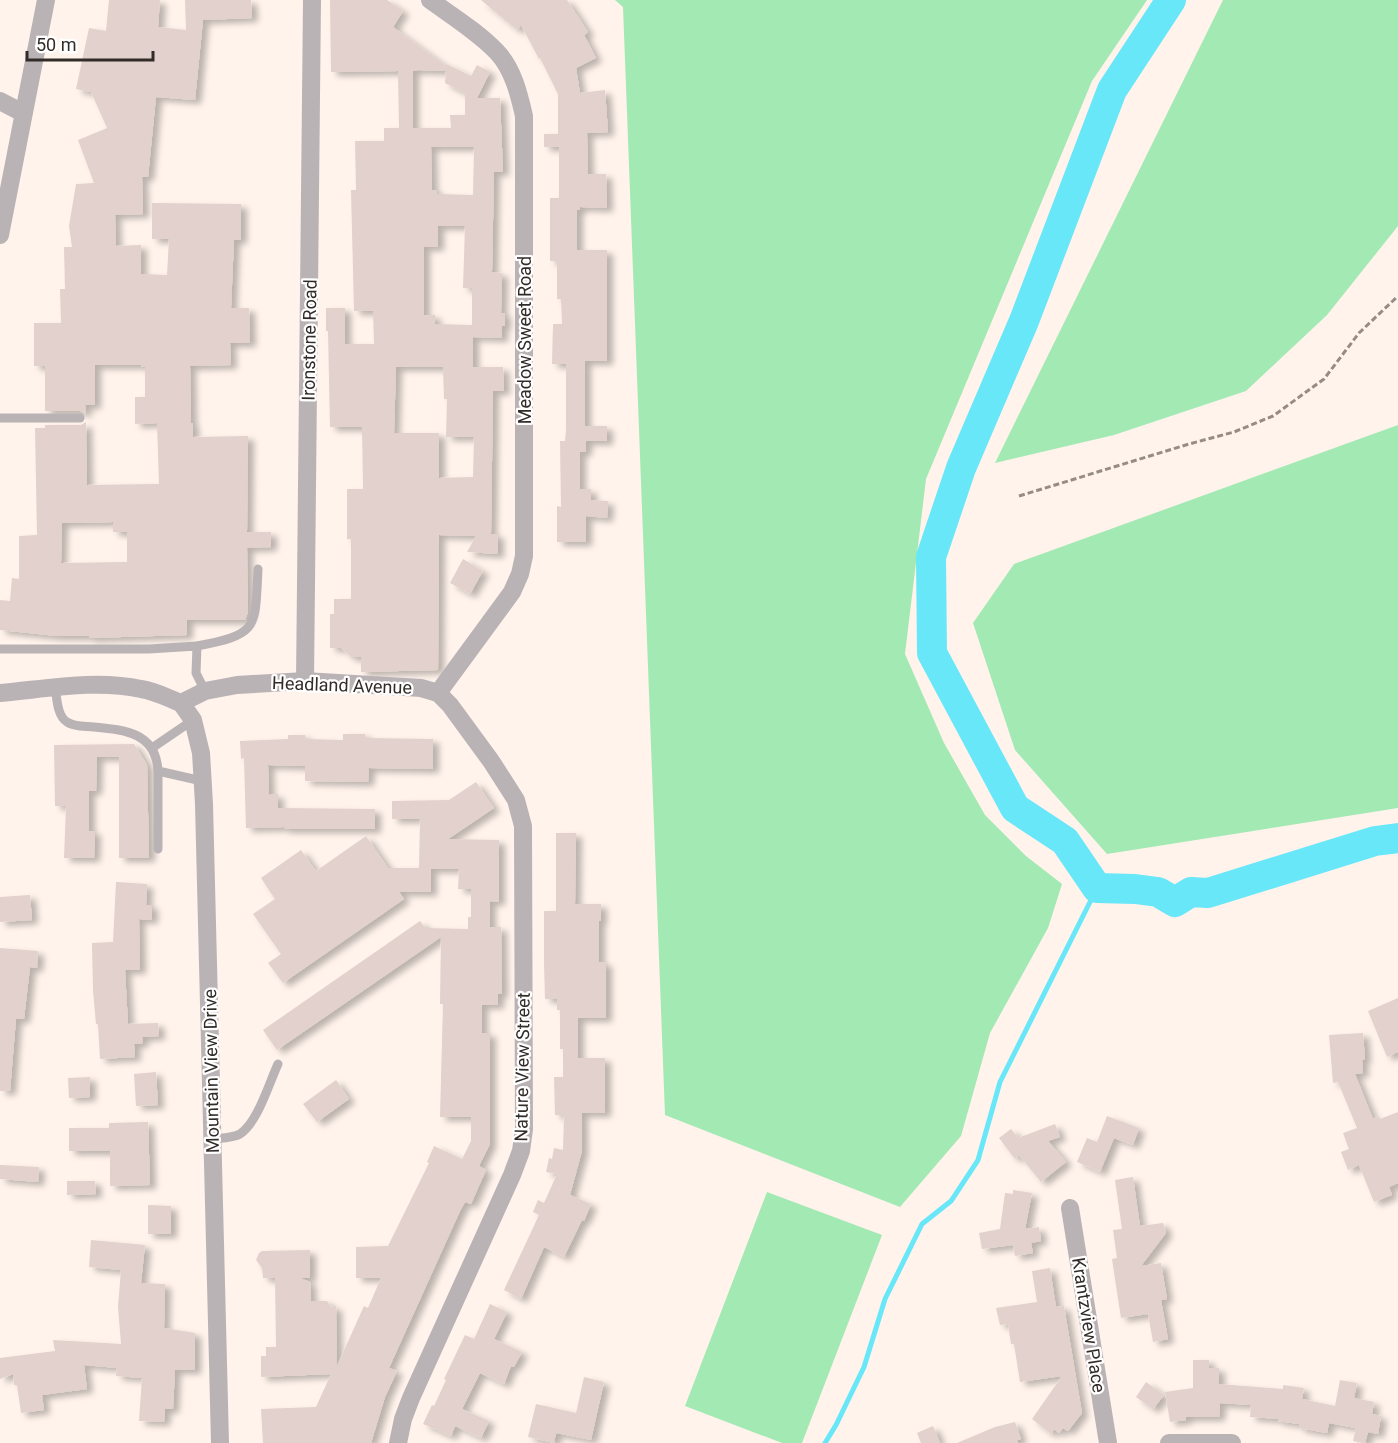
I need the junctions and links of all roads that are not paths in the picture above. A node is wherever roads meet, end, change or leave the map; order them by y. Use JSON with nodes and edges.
{"nodes":[{"id":1,"x":46,"y":0,"type":"edge"},
{"id":2,"x":312,"y":0,"type":"edge"},
{"id":3,"x":430,"y":0,"type":"edge"},
{"id":4,"x":0,"y":101,"type":"edge"},
{"id":5,"x":23,"y":113,"type":"junction"},
{"id":6,"x":0,"y":235,"type":"edge"},
{"id":7,"x":0,"y":418,"type":"edge"},
{"id":8,"x":80,"y":418,"type":"dead end"},
{"id":9,"x":258,"y":569,"type":"dead end"},
{"id":10,"x":197,"y":646,"type":"junction"},
{"id":11,"x":0,"y":649,"type":"edge"},
{"id":12,"x":305,"y":681,"type":"junction"},
{"id":13,"x":55,"y":687,"type":"junction"},
{"id":14,"x":205,"y":691,"type":"junction"},
{"id":15,"x":0,"y":693,"type":"edge"},
{"id":16,"x":438,"y":693,"type":"junction"},
{"id":17,"x":181,"y":703,"type":"junction"},
{"id":18,"x":193,"y":720,"type":"junction"},
{"id":19,"x":152,"y":748,"type":"junction"},
{"id":20,"x":158,"y":771,"type":"junction"},
{"id":21,"x":202,"y":782,"type":"junction"},
{"id":22,"x":158,"y":849,"type":"dead end"},
{"id":23,"x":278,"y":1064,"type":"dead end"},
{"id":24,"x":212,"y":1140,"type":"junction"},
{"id":25,"x":1070,"y":1208,"type":"dead end"},
{"id":26,"x":220,"y":1443,"type":"edge"},
{"id":27,"x":398,"y":1443,"type":"edge"},
{"id":28,"x":1108,"y":1443,"type":"edge"},
{"id":29,"x":1169,"y":1443,"type":"edge"},
{"id":30,"x":1232,"y":1443,"type":"edge"}],
"edges":[{"from":1,"to":5,"type":"street"},
{"from":2,"to":12,"type":"street","name":"Ironstone Road"},
{"from":3,"to":16,"type":"street","name":"Meadow Sweet Road"},
{"from":4,"to":5,"type":"street"},
{"from":5,"to":6,"type":"street"},
{"from":7,"to":8,"type":"lane"},
{"from":9,"to":10,"type":"lane"},
{"from":10,"to":11,"type":"lane"},
{"from":10,"to":14,"type":"lane"},
{"from":12,"to":14,"type":"street","name":"Headland Avenue"},
{"from":12,"to":16,"type":"street","name":"Headland Avenue"},
{"from":13,"to":15,"type":"street"},
{"from":13,"to":17,"type":"street"},
{"from":13,"to":19,"type":"lane"},
{"from":14,"to":17,"type":"street","name":"Headland Avenue"},
{"from":16,"to":27,"type":"street","name":"Nature View Street"},
{"from":17,"to":18,"type":"street","name":"Mountain View Drive"},
{"from":18,"to":19,"type":"lane"},
{"from":18,"to":21,"type":"street","name":"Mountain View Drive"},
{"from":19,"to":20,"type":"lane"},
{"from":20,"to":21,"type":"lane"},
{"from":20,"to":22,"type":"lane"},
{"from":21,"to":24,"type":"street","name":"Mountain View Drive"},
{"from":23,"to":24,"type":"lane"},
{"from":24,"to":26,"type":"street","name":"Mountain View Drive"},
{"from":25,"to":28,"type":"street","name":"Krantzview Place"},
{"from":29,"to":30,"type":"street"}]}
